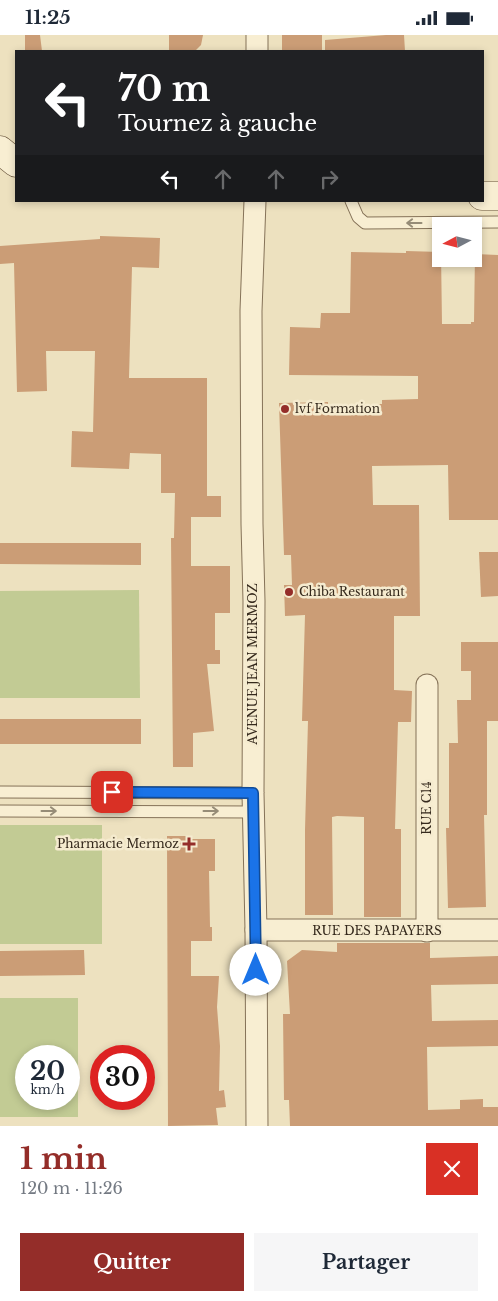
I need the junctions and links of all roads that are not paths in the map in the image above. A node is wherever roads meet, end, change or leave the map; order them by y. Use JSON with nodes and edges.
{"nodes":[{"id":1,"x":257,"y":35,"type":"edge"},
{"id":2,"x":257,"y":50,"type":"edge"},
{"id":3,"x":0,"y":150,"type":"edge"},
{"id":4,"x":15,"y":162,"type":"edge"},
{"id":5,"x":484,"y":196,"type":"edge"},
{"id":6,"x":498,"y":196,"type":"edge"},
{"id":7,"x":255,"y":202,"type":"edge"},
{"id":8,"x":351,"y":202,"type":"edge"},
{"id":9,"x":498,"y":222,"type":"edge"},
{"id":10,"x":427,"y":685,"type":"dead end"},
{"id":11,"x":0,"y":792,"type":"edge"},
{"id":12,"x":253,"y":802,"type":"junction"},
{"id":13,"x":0,"y":811,"type":"edge"},
{"id":14,"x":498,"y":930,"type":"edge"},
{"id":15,"x":256,"y":931,"type":"junction"},
{"id":16,"x":428,"y":931,"type":"junction"},
{"id":17,"x":257,"y":1126,"type":"edge"}],
"edges":[{"from":1,"to":2,"type":"street"},
{"from":3,"to":4,"type":"street"},
{"from":5,"to":6,"type":"street"},
{"from":7,"to":12,"type":"street","name":"AVENUE JEAN MERMOZ"},
{"from":9,"to":8,"type":"lane","one_way":true},
{"from":10,"to":16,"type":"street","name":"RUE C14"},
{"from":11,"to":12,"type":"lane"},
{"from":13,"to":12,"type":"lane","one_way":true},
{"from":12,"to":15,"type":"street","name":"AVENUE JEAN MERMOZ"},
{"from":14,"to":16,"type":"street","name":"RUE DES PAPAYERS"},
{"from":15,"to":16,"type":"street","name":"RUE DES PAPAYERS"},
{"from":15,"to":17,"type":"street","name":"AVENUE JEAN MERMOZ"}]}
